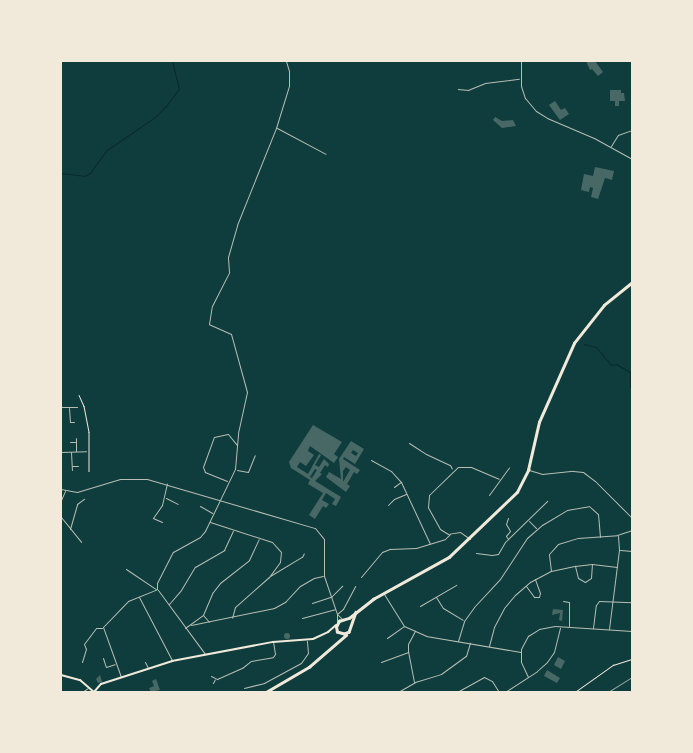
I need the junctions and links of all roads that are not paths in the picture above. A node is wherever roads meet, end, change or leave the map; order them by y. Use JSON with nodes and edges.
{"nodes":[{"id":1,"x":286,"y":61,"type":"edge"},
{"id":2,"x":521,"y":61,"type":"edge"},
{"id":3,"x":519,"y":79,"type":"junction"},
{"id":4,"x":458,"y":89,"type":"dead end"},
{"id":5,"x":276,"y":128,"type":"junction"},
{"id":6,"x":632,"y":130,"type":"edge"},
{"id":7,"x":610,"y":146,"type":"junction"},
{"id":8,"x":326,"y":154,"type":"dead end"},
{"id":9,"x":632,"y":159,"type":"edge"},
{"id":10,"x":632,"y":282,"type":"edge"},
{"id":11,"x":77,"y":407,"type":"dead end"},
{"id":12,"x":61,"y":408,"type":"edge"},
{"id":13,"x":69,"y":408,"type":"junction"},
{"id":14,"x":74,"y":422,"type":"dead end"},
{"id":15,"x":76,"y":438,"type":"dead end"},
{"id":16,"x":70,"y":442,"type":"dead end"},
{"id":17,"x":76,"y":442,"type":"junction"},
{"id":18,"x":408,"y":443,"type":"dead end"},
{"id":19,"x":238,"y":445,"type":"junction"},
{"id":20,"x":61,"y":452,"type":"edge"},
{"id":21,"x":71,"y":452,"type":"junction"},
{"id":22,"x":76,"y":452,"type":"junction"},
{"id":23,"x":86,"y":452,"type":"dead end"},
{"id":24,"x":255,"y":455,"type":"dead end"},
{"id":25,"x":371,"y":460,"type":"dead end"},
{"id":26,"x":72,"y":466,"type":"junction"},
{"id":27,"x":78,"y":466,"type":"dead end"},
{"id":28,"x":509,"y":467,"type":"dead end"},
{"id":29,"x":235,"y":469,"type":"junction"},
{"id":30,"x":72,"y":470,"type":"dead end"},
{"id":31,"x":452,"y":470,"type":"junction"},
{"id":32,"x":528,"y":470,"type":"junction"},
{"id":33,"x":500,"y":479,"type":"junction"},
{"id":34,"x":228,"y":481,"type":"junction"},
{"id":35,"x":401,"y":482,"type":"junction"},
{"id":36,"x":167,"y":484,"type":"junction"},
{"id":37,"x":394,"y":487,"type":"dead end"},
{"id":38,"x":61,"y":489,"type":"edge"},
{"id":39,"x":65,"y":491,"type":"junction"},
{"id":40,"x":406,"y":494,"type":"junction"},
{"id":41,"x":489,"y":495,"type":"dead end"},
{"id":42,"x":164,"y":497,"type":"junction"},
{"id":43,"x":84,"y":499,"type":"dead end"},
{"id":44,"x":61,"y":500,"type":"edge"},
{"id":45,"x":220,"y":500,"type":"junction"},
{"id":46,"x":547,"y":501,"type":"dead end"},
{"id":47,"x":178,"y":504,"type":"dead end"},
{"id":48,"x":388,"y":505,"type":"dead end"},
{"id":49,"x":200,"y":506,"type":"dead end"},
{"id":50,"x":214,"y":514,"type":"junction"},
{"id":51,"x":61,"y":517,"type":"edge"},
{"id":52,"x":508,"y":518,"type":"dead end"},
{"id":53,"x":632,"y":518,"type":"edge"},
{"id":54,"x":529,"y":520,"type":"junction"},
{"id":55,"x":162,"y":522,"type":"dead end"},
{"id":56,"x":210,"y":522,"type":"junction"},
{"id":57,"x":537,"y":528,"type":"junction"},
{"id":58,"x":70,"y":529,"type":"junction"},
{"id":59,"x":233,"y":530,"type":"junction"},
{"id":60,"x":632,"y":530,"type":"edge"},
{"id":61,"x":450,"y":534,"type":"junction"},
{"id":62,"x":617,"y":536,"type":"junction"},
{"id":63,"x":600,"y":537,"type":"junction"},
{"id":64,"x":259,"y":538,"type":"junction"},
{"id":65,"x":470,"y":539,"type":"junction"},
{"id":66,"x":508,"y":540,"type":"junction"},
{"id":67,"x":81,"y":542,"type":"dead end"},
{"id":68,"x":430,"y":544,"type":"junction"},
{"id":69,"x":619,"y":550,"type":"junction"},
{"id":70,"x":632,"y":551,"type":"edge"},
{"id":71,"x":304,"y":553,"type":"dead end"},
{"id":72,"x":476,"y":553,"type":"dead end"},
{"id":73,"x":278,"y":564,"type":"junction"},
{"id":74,"x":592,"y":564,"type":"junction"},
{"id":75,"x":575,"y":566,"type":"junction"},
{"id":76,"x":617,"y":567,"type":"junction"},
{"id":77,"x":126,"y":569,"type":"dead end"},
{"id":78,"x":282,"y":570,"type":"junction"},
{"id":79,"x":551,"y":571,"type":"junction"},
{"id":80,"x":324,"y":576,"type":"junction"},
{"id":81,"x":269,"y":577,"type":"junction"},
{"id":82,"x":361,"y":577,"type":"dead end"},
{"id":83,"x":535,"y":579,"type":"junction"},
{"id":84,"x":342,"y":586,"type":"dead end"},
{"id":85,"x":356,"y":586,"type":"dead end"},
{"id":86,"x":456,"y":586,"type":"dead end"},
{"id":87,"x":525,"y":586,"type":"junction"},
{"id":88,"x":157,"y":589,"type":"junction"},
{"id":89,"x":384,"y":593,"type":"junction"},
{"id":90,"x":139,"y":597,"type":"junction"},
{"id":91,"x":331,"y":597,"type":"junction"},
{"id":92,"x":436,"y":597,"type":"junction"},
{"id":93,"x":563,"y":601,"type":"dead end"},
{"id":94,"x":613,"y":601,"type":"junction"},
{"id":95,"x":632,"y":602,"type":"edge"},
{"id":96,"x":312,"y":603,"type":"dead end"},
{"id":97,"x":169,"y":604,"type":"junction"},
{"id":98,"x":420,"y":606,"type":"dead end"},
{"id":99,"x":335,"y":608,"type":"junction"},
{"id":100,"x":356,"y":612,"type":"junction"},
{"id":101,"x":337,"y":614,"type":"junction"},
{"id":102,"x":203,"y":615,"type":"junction"},
{"id":103,"x":232,"y":618,"type":"junction"},
{"id":104,"x":302,"y":618,"type":"dead end"},
{"id":105,"x":344,"y":620,"type":"junction"},
{"id":106,"x":464,"y":621,"type":"junction"},
{"id":107,"x":208,"y":622,"type":"junction"},
{"id":108,"x":336,"y":624,"type":"junction"},
{"id":109,"x":350,"y":625,"type":"junction"},
{"id":110,"x":191,"y":626,"type":"junction"},
{"id":111,"x":404,"y":626,"type":"junction"},
{"id":112,"x":560,"y":627,"type":"junction"},
{"id":113,"x":569,"y":627,"type":"junction"},
{"id":114,"x":185,"y":628,"type":"junction"},
{"id":115,"x":593,"y":628,"type":"junction"},
{"id":116,"x":103,"y":629,"type":"junction"},
{"id":117,"x":609,"y":629,"type":"junction"},
{"id":118,"x":415,"y":631,"type":"junction"},
{"id":119,"x":632,"y":631,"type":"edge"},
{"id":120,"x":328,"y":632,"type":"junction"},
{"id":121,"x":338,"y":633,"type":"junction"},
{"id":122,"x":346,"y":634,"type":"junction"},
{"id":123,"x":387,"y":638,"type":"dead end"},
{"id":124,"x":307,"y":640,"type":"junction"},
{"id":125,"x":458,"y":641,"type":"junction"},
{"id":126,"x":273,"y":642,"type":"junction"},
{"id":127,"x":471,"y":643,"type":"junction"},
{"id":128,"x":335,"y":644,"type":"junction"},
{"id":129,"x":489,"y":646,"type":"junction"},
{"id":130,"x":408,"y":652,"type":"junction"},
{"id":131,"x":521,"y":652,"type":"junction"},
{"id":132,"x":205,"y":654,"type":"junction"},
{"id":133,"x":103,"y":658,"type":"dead end"},
{"id":134,"x":83,"y":659,"type":"junction"},
{"id":135,"x":87,"y":661,"type":"dead end"},
{"id":136,"x":172,"y":661,"type":"junction"},
{"id":137,"x":82,"y":662,"type":"dead end"},
{"id":138,"x":146,"y":662,"type":"dead end"},
{"id":139,"x":381,"y":662,"type":"dead end"},
{"id":140,"x":116,"y":664,"type":"junction"},
{"id":141,"x":148,"y":669,"type":"junction"},
{"id":142,"x":61,"y":675,"type":"edge"},
{"id":143,"x":211,"y":676,"type":"dead end"},
{"id":144,"x":121,"y":677,"type":"junction"},
{"id":145,"x":528,"y":677,"type":"junction"},
{"id":146,"x":215,"y":679,"type":"junction"},
{"id":147,"x":415,"y":682,"type":"junction"},
{"id":148,"x":212,"y":683,"type":"dead end"},
{"id":149,"x":89,"y":688,"type":"junction"},
{"id":150,"x":244,"y":688,"type":"dead end"},
{"id":151,"x":82,"y":692,"type":"edge"},
{"id":152,"x":94,"y":692,"type":"edge"},
{"id":153,"x":266,"y":692,"type":"edge"},
{"id":154,"x":398,"y":692,"type":"edge"},
{"id":155,"x":457,"y":692,"type":"edge"},
{"id":156,"x":499,"y":692,"type":"edge"},
{"id":157,"x":505,"y":692,"type":"edge"}],
"edges":[{"from":1,"to":5,"type":"street"},
{"from":2,"to":3,"type":"street"},
{"from":3,"to":4,"type":"lane"},
{"from":3,"to":7,"type":"street"},
{"from":5,"to":8,"type":"street"},
{"from":5,"to":19,"type":"street"},
{"from":6,"to":7,"type":"street"},
{"from":7,"to":9,"type":"street"},
{"from":10,"to":32,"type":"highway"},
{"from":11,"to":13,"type":"street"},
{"from":12,"to":13,"type":"street"},
{"from":13,"to":14,"type":"street"},
{"from":15,"to":17,"type":"street"},
{"from":16,"to":17,"type":"street"},
{"from":17,"to":22,"type":"street"},
{"from":18,"to":31,"type":"street"},
{"from":19,"to":29,"type":"street"},
{"from":19,"to":34,"type":"street"},
{"from":20,"to":21,"type":"street"},
{"from":21,"to":22,"type":"street"},
{"from":21,"to":26,"type":"street"},
{"from":22,"to":23,"type":"street"},
{"from":24,"to":29,"type":"street"},
{"from":25,"to":35,"type":"street"},
{"from":26,"to":27,"type":"street"},
{"from":26,"to":30,"type":"street"},
{"from":28,"to":33,"type":"street"},
{"from":29,"to":34,"type":"street"},
{"from":31,"to":33,"type":"street"},
{"from":31,"to":61,"type":"street"},
{"from":32,"to":53,"type":"street"},
{"from":32,"to":65,"type":"highway"},
{"from":33,"to":41,"type":"street"},
{"from":34,"to":45,"type":"street"},
{"from":35,"to":37,"type":"street"},
{"from":35,"to":40,"type":"street"},
{"from":36,"to":39,"type":"street"},
{"from":36,"to":42,"type":"street"},
{"from":36,"to":45,"type":"street"},
{"from":38,"to":39,"type":"street"},
{"from":39,"to":44,"type":"street"},
{"from":40,"to":48,"type":"street"},
{"from":40,"to":68,"type":"street"},
{"from":42,"to":47,"type":"street"},
{"from":42,"to":55,"type":"street"},
{"from":43,"to":58,"type":"street"},
{"from":45,"to":50,"type":"street"},
{"from":45,"to":80,"type":"street"},
{"from":46,"to":54,"type":"street"},
{"from":49,"to":50,"type":"street"},
{"from":50,"to":56,"type":"street"},
{"from":51,"to":58,"type":"street"},
{"from":52,"to":66,"type":"street"},
{"from":54,"to":57,"type":"street"},
{"from":54,"to":66,"type":"street"},
{"from":56,"to":59,"type":"street"},
{"from":56,"to":88,"type":"street"},
{"from":57,"to":63,"type":"street"},
{"from":57,"to":106,"type":"street"},
{"from":58,"to":67,"type":"street"},
{"from":59,"to":64,"type":"street"},
{"from":59,"to":97,"type":"street"},
{"from":60,"to":62,"type":"street"},
{"from":61,"to":65,"type":"street"},
{"from":61,"to":68,"type":"street"},
{"from":62,"to":63,"type":"street"},
{"from":62,"to":69,"type":"street"},
{"from":63,"to":79,"type":"street"},
{"from":64,"to":73,"type":"street"},
{"from":64,"to":102,"type":"street"},
{"from":65,"to":89,"type":"highway"},
{"from":66,"to":72,"type":"street"},
{"from":68,"to":82,"type":"street"},
{"from":69,"to":70,"type":"street"},
{"from":69,"to":76,"type":"street"},
{"from":71,"to":78,"type":"street"},
{"from":73,"to":78,"type":"street"},
{"from":73,"to":81,"type":"street"},
{"from":74,"to":75,"type":"street"},
{"from":74,"to":75,"type":"street"},
{"from":74,"to":76,"type":"street"},
{"from":75,"to":79,"type":"street"},
{"from":76,"to":94,"type":"street"},
{"from":77,"to":88,"type":"street"},
{"from":78,"to":81,"type":"street"},
{"from":79,"to":83,"type":"street"},
{"from":80,"to":91,"type":"street"},
{"from":80,"to":103,"type":"street"},
{"from":81,"to":103,"type":"street"},
{"from":83,"to":87,"type":"street"},
{"from":83,"to":87,"type":"street"},
{"from":84,"to":91,"type":"street"},
{"from":85,"to":101,"type":"street"},
{"from":86,"to":92,"type":"street"},
{"from":87,"to":129,"type":"street"},
{"from":88,"to":90,"type":"street"},
{"from":88,"to":97,"type":"street"},
{"from":89,"to":100,"type":"highway"},
{"from":89,"to":111,"type":"street"},
{"from":90,"to":116,"type":"street"},
{"from":90,"to":136,"type":"street"},
{"from":91,"to":96,"type":"street"},
{"from":91,"to":99,"type":"street"},
{"from":92,"to":98,"type":"street"},
{"from":92,"to":106,"type":"street"},
{"from":93,"to":113,"type":"street"},
{"from":94,"to":95,"type":"street"},
{"from":94,"to":115,"type":"street"},
{"from":94,"to":117,"type":"street"},
{"from":97,"to":114,"type":"street"},
{"from":99,"to":101,"type":"street"},
{"from":99,"to":104,"type":"street"},
{"from":100,"to":105,"type":"highway"},
{"from":100,"to":109,"type":"highway"},
{"from":101,"to":105,"type":"street"},
{"from":101,"to":108,"type":"street"},
{"from":102,"to":107,"type":"street"},
{"from":102,"to":110,"type":"street"},
{"from":103,"to":107,"type":"street"},
{"from":105,"to":108,"type":"highway"},
{"from":105,"to":109,"type":"highway"},
{"from":106,"to":125,"type":"street"},
{"from":107,"to":110,"type":"street"},
{"from":108,"to":120,"type":"main road"},
{"from":108,"to":121,"type":"highway"},
{"from":109,"to":122,"type":"highway"},
{"from":110,"to":114,"type":"street"},
{"from":111,"to":118,"type":"street"},
{"from":111,"to":123,"type":"street"},
{"from":112,"to":113,"type":"street"},
{"from":112,"to":131,"type":"street"},
{"from":112,"to":145,"type":"street"},
{"from":113,"to":115,"type":"street"},
{"from":114,"to":132,"type":"street"},
{"from":115,"to":117,"type":"street"},
{"from":116,"to":134,"type":"street"},
{"from":116,"to":140,"type":"street"},
{"from":117,"to":119,"type":"street"},
{"from":118,"to":125,"type":"street"},
{"from":118,"to":130,"type":"street"},
{"from":120,"to":121,"type":"main road"},
{"from":120,"to":124,"type":"main road"},
{"from":121,"to":122,"type":"highway"},
{"from":121,"to":128,"type":"highway"},
{"from":122,"to":128,"type":"highway"},
{"from":124,"to":126,"type":"main road"},
{"from":124,"to":150,"type":"street"},
{"from":125,"to":127,"type":"street"},
{"from":126,"to":132,"type":"main road"},
{"from":126,"to":146,"type":"street"},
{"from":127,"to":129,"type":"street"},
{"from":127,"to":147,"type":"street"},
{"from":128,"to":153,"type":"highway"},
{"from":129,"to":131,"type":"street"},
{"from":130,"to":139,"type":"street"},
{"from":130,"to":147,"type":"street"},
{"from":131,"to":145,"type":"street"},
{"from":132,"to":136,"type":"main road"},
{"from":133,"to":140,"type":"street"},
{"from":134,"to":135,"type":"street"},
{"from":134,"to":137,"type":"street"},
{"from":136,"to":141,"type":"main road"},
{"from":138,"to":141,"type":"street"},
{"from":140,"to":144,"type":"street"},
{"from":141,"to":144,"type":"main road"},
{"from":142,"to":149,"type":"main road"},
{"from":143,"to":146,"type":"street"},
{"from":144,"to":152,"type":"main road"},
{"from":145,"to":157,"type":"street"},
{"from":146,"to":148,"type":"street"},
{"from":147,"to":154,"type":"street"},
{"from":149,"to":151,"type":"street"},
{"from":149,"to":152,"type":"main road"},
{"from":155,"to":156,"type":"street"}]}
